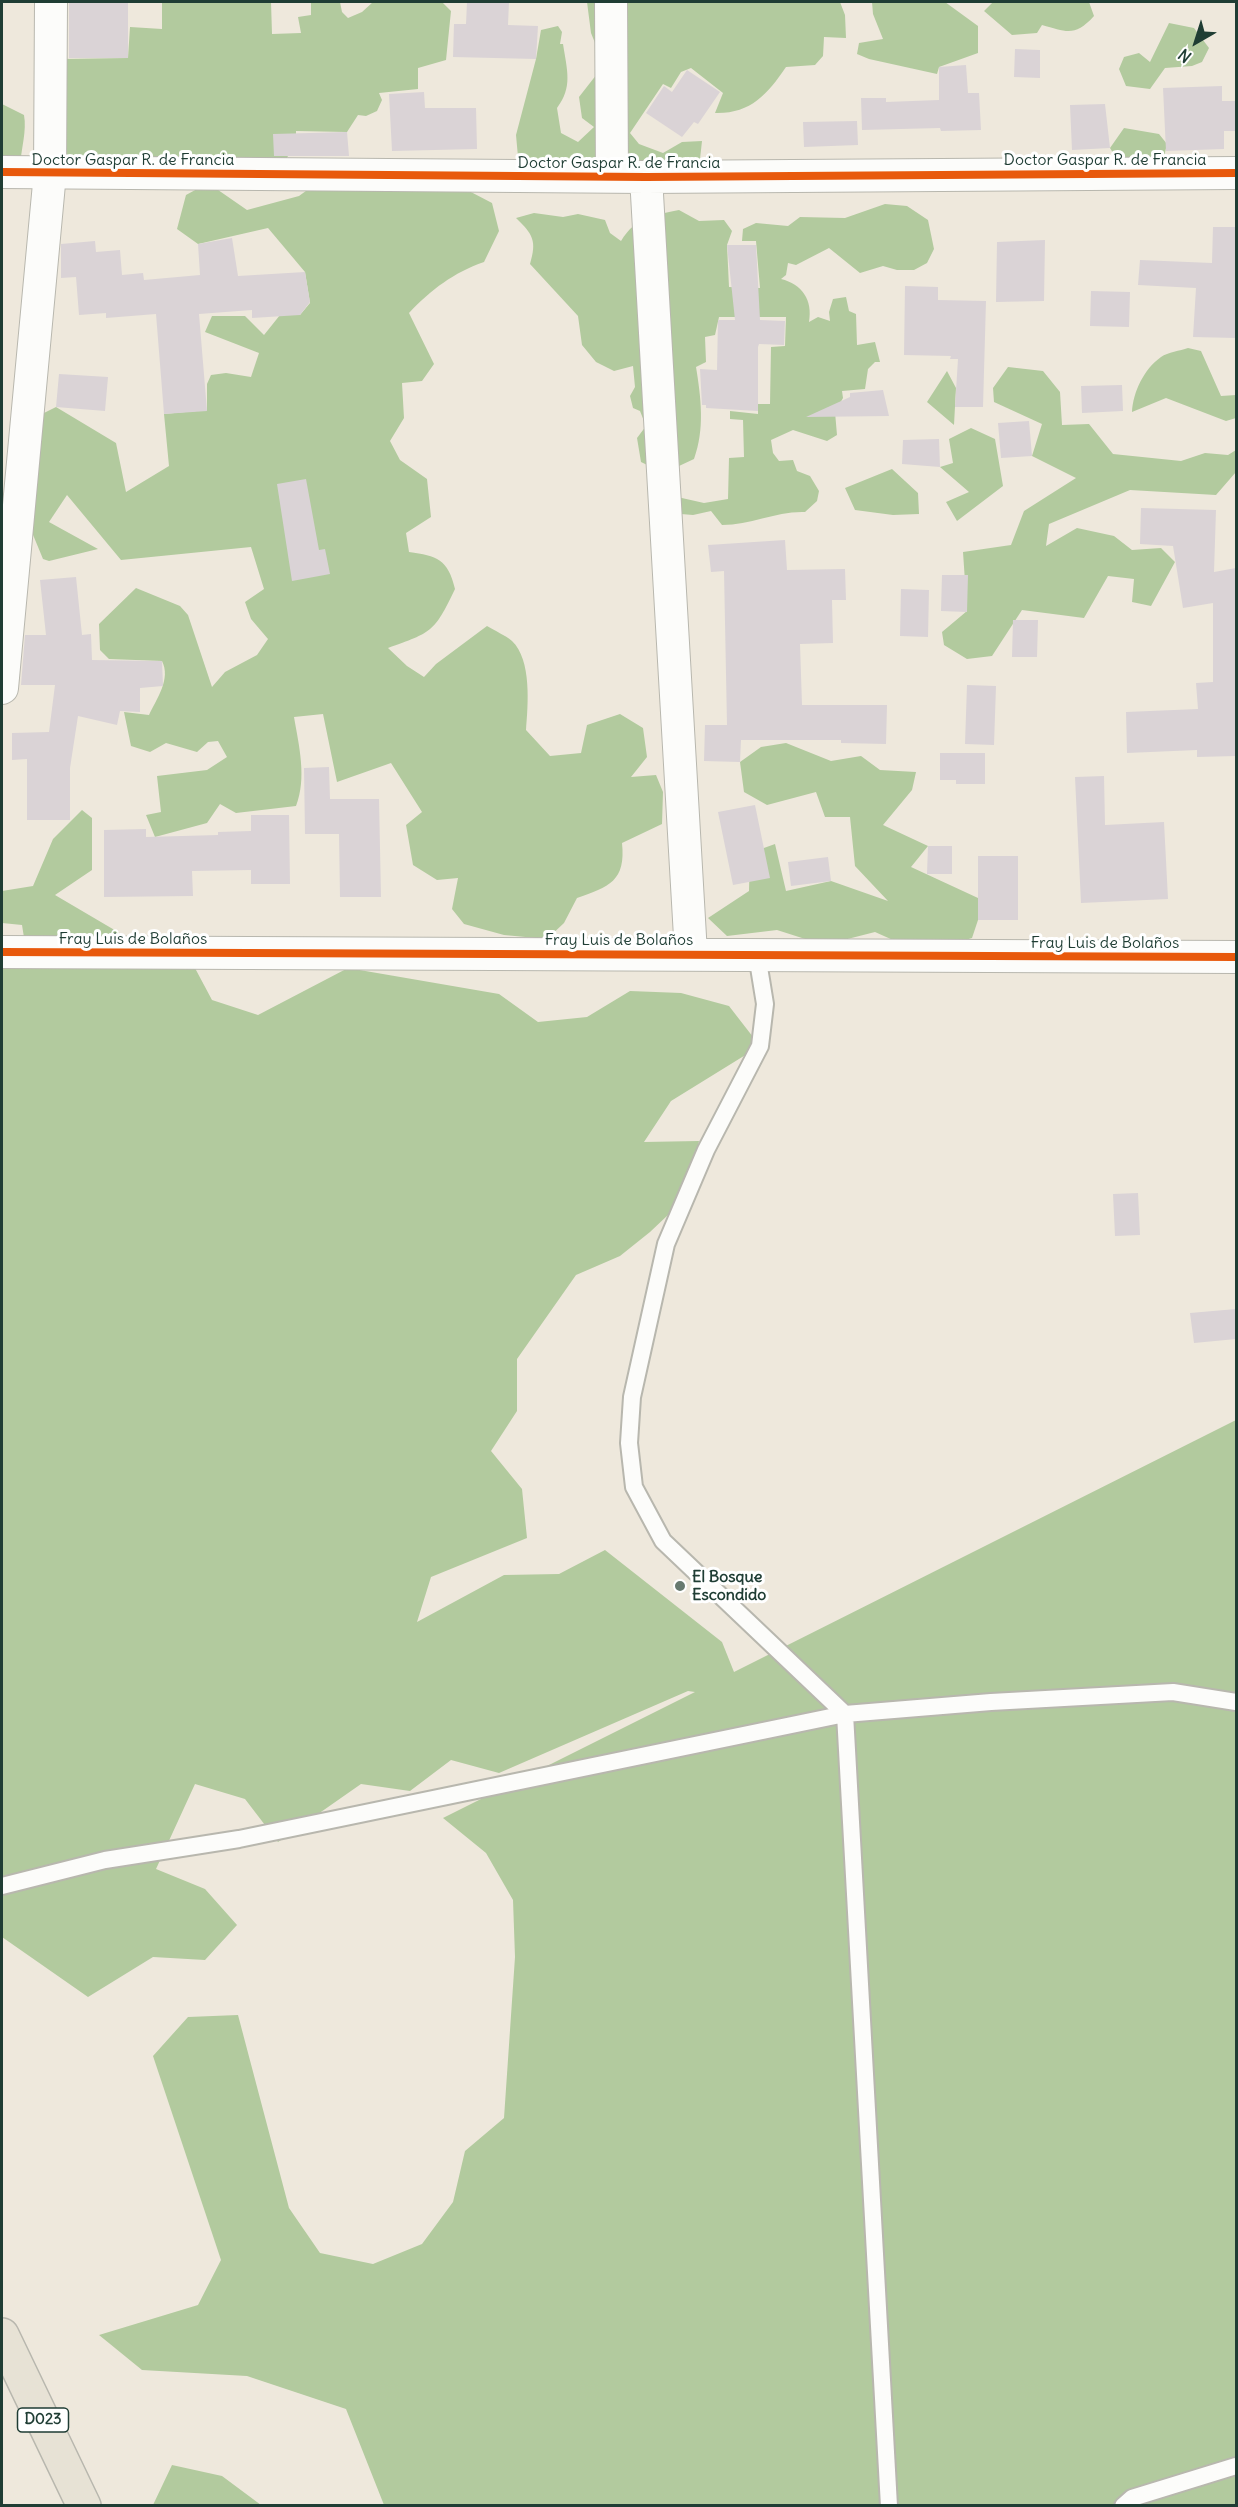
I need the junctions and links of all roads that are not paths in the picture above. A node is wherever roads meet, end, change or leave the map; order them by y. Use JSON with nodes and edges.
{"nodes":[{"id":1,"x":51,"y":2,"type":"edge"},
{"id":2,"x":611,"y":2,"type":"edge"},
{"id":3,"x":2,"y":172,"type":"edge"},
{"id":4,"x":50,"y":173,"type":"junction"},
{"id":5,"x":1236,"y":173,"type":"edge"},
{"id":6,"x":612,"y":176,"type":"junction"},
{"id":7,"x":646,"y":177,"type":"junction"},
{"id":8,"x":2,"y":688,"type":"edge"},
{"id":9,"x":2,"y":952,"type":"edge"},
{"id":10,"x":691,"y":954,"type":"junction"},
{"id":11,"x":757,"y":955,"type":"junction"},
{"id":12,"x":1236,"y":957,"type":"edge"},
{"id":13,"x":1236,"y":1702,"type":"edge"},
{"id":14,"x":845,"y":1714,"type":"junction"},
{"id":15,"x":2,"y":1886,"type":"edge"},
{"id":16,"x":2,"y":2335,"type":"edge"},
{"id":17,"x":13,"y":2384,"type":"edge"},
{"id":18,"x":1236,"y":2466,"type":"edge"},
{"id":19,"x":84,"y":2505,"type":"edge"},
{"id":20,"x":889,"y":2505,"type":"edge"},
{"id":21,"x":1123,"y":2505,"type":"edge"}],
"edges":[{"from":1,"to":4,"type":"street"},
{"from":2,"to":6,"type":"street"},
{"from":3,"to":4,"type":"street","name":"Doctor Gaspar R. de Francia"},
{"from":4,"to":6,"type":"street","name":"Doctor Gaspar R. de Francia"},
{"from":4,"to":8,"type":"street"},
{"from":5,"to":7,"type":"street","name":"Doctor Gaspar R. de Francia"},
{"from":6,"to":7,"type":"street","name":"Doctor Gaspar R. de Francia"},
{"from":7,"to":10,"type":"street"},
{"from":9,"to":10,"type":"street","name":"Fray Luis de Bolaños"},
{"from":10,"to":11,"type":"street","name":"Fray Luis de Bolaños"},
{"from":11,"to":12,"type":"street","name":"Fray Luis de Bolaños"},
{"from":11,"to":14,"type":"lane"},
{"from":13,"to":14,"type":"lane"},
{"from":14,"to":15,"type":"lane"},
{"from":14,"to":20,"type":"lane"},
{"from":16,"to":17,"type":"main road","number":"D023"},
{"from":17,"to":19,"type":"main road","number":"D023"},
{"from":18,"to":21,"type":"lane"}]}
